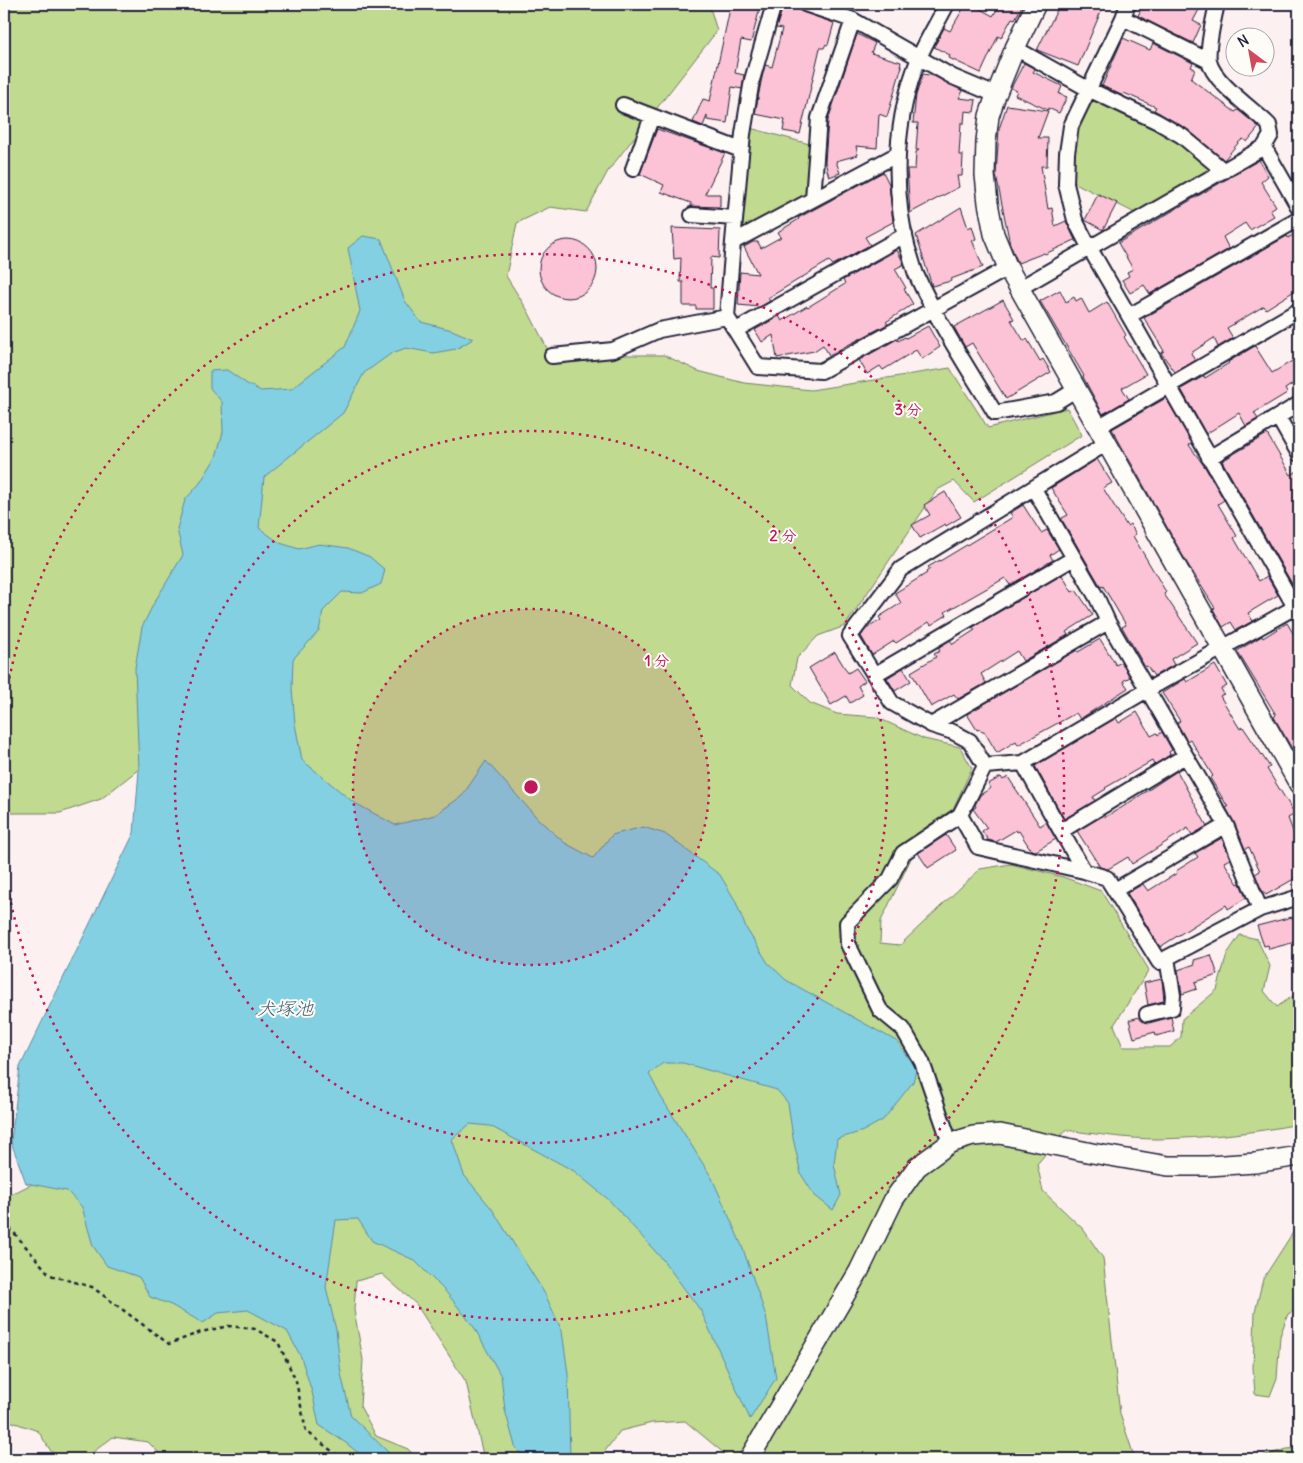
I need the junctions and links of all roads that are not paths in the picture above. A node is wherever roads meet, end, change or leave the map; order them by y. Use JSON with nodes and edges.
{"nodes":[{"id":1,"x":774,"y":4,"type":"edge"},
{"id":2,"x":804,"y":4,"type":"edge"},
{"id":3,"x":947,"y":4,"type":"edge"},
{"id":4,"x":1036,"y":4,"type":"edge"},
{"id":5,"x":1128,"y":4,"type":"edge"},
{"id":6,"x":1217,"y":4,"type":"edge"},
{"id":7,"x":1123,"y":18,"type":"junction"},
{"id":8,"x":852,"y":20,"type":"junction"},
{"id":9,"x":1015,"y":48,"type":"junction"},
{"id":10,"x":919,"y":58,"type":"junction"},
{"id":11,"x":1209,"y":61,"type":"junction"},
{"id":12,"x":1088,"y":90,"type":"junction"},
{"id":13,"x":996,"y":95,"type":"junction"},
{"id":14,"x":623,"y":105,"type":"dead end"},
{"id":15,"x":652,"y":116,"type":"junction"},
{"id":16,"x":1264,"y":147,"type":"junction"},
{"id":17,"x":741,"y":150,"type":"junction"},
{"id":18,"x":898,"y":154,"type":"junction"},
{"id":19,"x":633,"y":169,"type":"dead end"},
{"id":20,"x":1224,"y":171,"type":"junction"},
{"id":21,"x":813,"y":199,"type":"junction"},
{"id":22,"x":1299,"y":208,"type":"edge"},
{"id":23,"x":692,"y":215,"type":"dead end"},
{"id":24,"x":735,"y":218,"type":"junction"},
{"id":25,"x":1299,"y":219,"type":"edge"},
{"id":26,"x":905,"y":235,"type":"junction"},
{"id":27,"x":733,"y":242,"type":"junction"},
{"id":28,"x":1089,"y":247,"type":"junction"},
{"id":29,"x":1008,"y":268,"type":"junction"},
{"id":30,"x":1020,"y":288,"type":"junction"},
{"id":31,"x":934,"y":310,"type":"junction"},
{"id":32,"x":1299,"y":310,"type":"edge"},
{"id":33,"x":1129,"y":316,"type":"junction"},
{"id":34,"x":727,"y":317,"type":"junction"},
{"id":35,"x":736,"y":330,"type":"junction"},
{"id":36,"x":552,"y":356,"type":"dead end"},
{"id":37,"x":1168,"y":386,"type":"junction"},
{"id":38,"x":1077,"y":389,"type":"junction"},
{"id":39,"x":1299,"y":404,"type":"edge"},
{"id":40,"x":1278,"y":417,"type":"junction"},
{"id":41,"x":1102,"y":435,"type":"junction"},
{"id":42,"x":1299,"y":454,"type":"edge"},
{"id":43,"x":1209,"y":458,"type":"junction"},
{"id":44,"x":1034,"y":489,"type":"junction"},
{"id":45,"x":1074,"y":558,"type":"junction"},
{"id":46,"x":1298,"y":609,"type":"edge"},
{"id":47,"x":1108,"y":622,"type":"junction"},
{"id":48,"x":1223,"y":648,"type":"junction"},
{"id":49,"x":874,"y":675,"type":"junction"},
{"id":50,"x":1148,"y":690,"type":"junction"},
{"id":51,"x":931,"y":725,"type":"junction"},
{"id":52,"x":1185,"y":756,"type":"junction"},
{"id":53,"x":1023,"y":763,"type":"junction"},
{"id":54,"x":985,"y":766,"type":"junction"},
{"id":55,"x":1299,"y":784,"type":"edge"},
{"id":56,"x":960,"y":815,"type":"junction"},
{"id":57,"x":1226,"y":825,"type":"junction"},
{"id":58,"x":1061,"y":831,"type":"junction"},
{"id":59,"x":1084,"y":871,"type":"junction"},
{"id":60,"x":1114,"y":890,"type":"junction"},
{"id":61,"x":1299,"y":897,"type":"edge"},
{"id":62,"x":1260,"y":909,"type":"junction"},
{"id":63,"x":1168,"y":958,"type":"junction"},
{"id":64,"x":1146,"y":1014,"type":"dead end"},
{"id":65,"x":950,"y":1143,"type":"junction"},
{"id":66,"x":1299,"y":1156,"type":"edge"},
{"id":67,"x":749,"y":1459,"type":"edge"}],
"edges":[{"from":1,"to":17,"type":"street"},
{"from":2,"to":8,"type":"street"},
{"from":3,"to":10,"type":"street"},
{"from":4,"to":9,"type":"street"},
{"from":5,"to":7,"type":"street"},
{"from":6,"to":11,"type":"street"},
{"from":7,"to":11,"type":"street"},
{"from":7,"to":12,"type":"street"},
{"from":8,"to":10,"type":"street"},
{"from":8,"to":21,"type":"street"},
{"from":9,"to":12,"type":"street"},
{"from":9,"to":13,"type":"street"},
{"from":10,"to":13,"type":"street"},
{"from":10,"to":18,"type":"street"},
{"from":11,"to":16,"type":"street"},
{"from":12,"to":20,"type":"street"},
{"from":12,"to":28,"type":"street"},
{"from":13,"to":29,"type":"street"},
{"from":14,"to":15,"type":"street"},
{"from":15,"to":17,"type":"street"},
{"from":15,"to":19,"type":"street"},
{"from":16,"to":20,"type":"street"},
{"from":16,"to":22,"type":"street"},
{"from":17,"to":24,"type":"street"},
{"from":18,"to":21,"type":"street"},
{"from":18,"to":26,"type":"street"},
{"from":20,"to":28,"type":"street"},
{"from":21,"to":27,"type":"street"},
{"from":23,"to":24,"type":"street"},
{"from":24,"to":27,"type":"street"},
{"from":25,"to":33,"type":"street"},
{"from":26,"to":31,"type":"street"},
{"from":26,"to":35,"type":"street"},
{"from":27,"to":34,"type":"street"},
{"from":28,"to":30,"type":"street"},
{"from":28,"to":33,"type":"street"},
{"from":29,"to":30,"type":"street"},
{"from":29,"to":31,"type":"street"},
{"from":30,"to":38,"type":"street"},
{"from":31,"to":35,"type":"street"},
{"from":31,"to":38,"type":"street"},
{"from":32,"to":37,"type":"street"},
{"from":33,"to":37,"type":"street"},
{"from":34,"to":35,"type":"street"},
{"from":34,"to":36,"type":"street"},
{"from":37,"to":41,"type":"street"},
{"from":37,"to":43,"type":"street"},
{"from":38,"to":41,"type":"street"},
{"from":39,"to":40,"type":"street"},
{"from":40,"to":42,"type":"street"},
{"from":40,"to":43,"type":"street"},
{"from":41,"to":44,"type":"street"},
{"from":41,"to":48,"type":"street"},
{"from":43,"to":46,"type":"street"},
{"from":44,"to":45,"type":"street"},
{"from":44,"to":49,"type":"street"},
{"from":45,"to":47,"type":"street"},
{"from":45,"to":49,"type":"street"},
{"from":46,"to":48,"type":"street"},
{"from":47,"to":50,"type":"street"},
{"from":47,"to":51,"type":"street"},
{"from":48,"to":50,"type":"street"},
{"from":48,"to":55,"type":"street"},
{"from":49,"to":51,"type":"street"},
{"from":50,"to":52,"type":"street"},
{"from":50,"to":53,"type":"street"},
{"from":51,"to":54,"type":"street"},
{"from":52,"to":57,"type":"street"},
{"from":52,"to":58,"type":"street"},
{"from":53,"to":54,"type":"street"},
{"from":53,"to":58,"type":"street"},
{"from":54,"to":56,"type":"street"},
{"from":56,"to":59,"type":"street"},
{"from":56,"to":65,"type":"street"},
{"from":57,"to":60,"type":"street"},
{"from":57,"to":62,"type":"street"},
{"from":58,"to":59,"type":"street"},
{"from":59,"to":60,"type":"street"},
{"from":60,"to":63,"type":"street"},
{"from":61,"to":62,"type":"street"},
{"from":62,"to":63,"type":"street"},
{"from":63,"to":64,"type":"street"},
{"from":65,"to":66,"type":"street"},
{"from":65,"to":67,"type":"street"}]}
